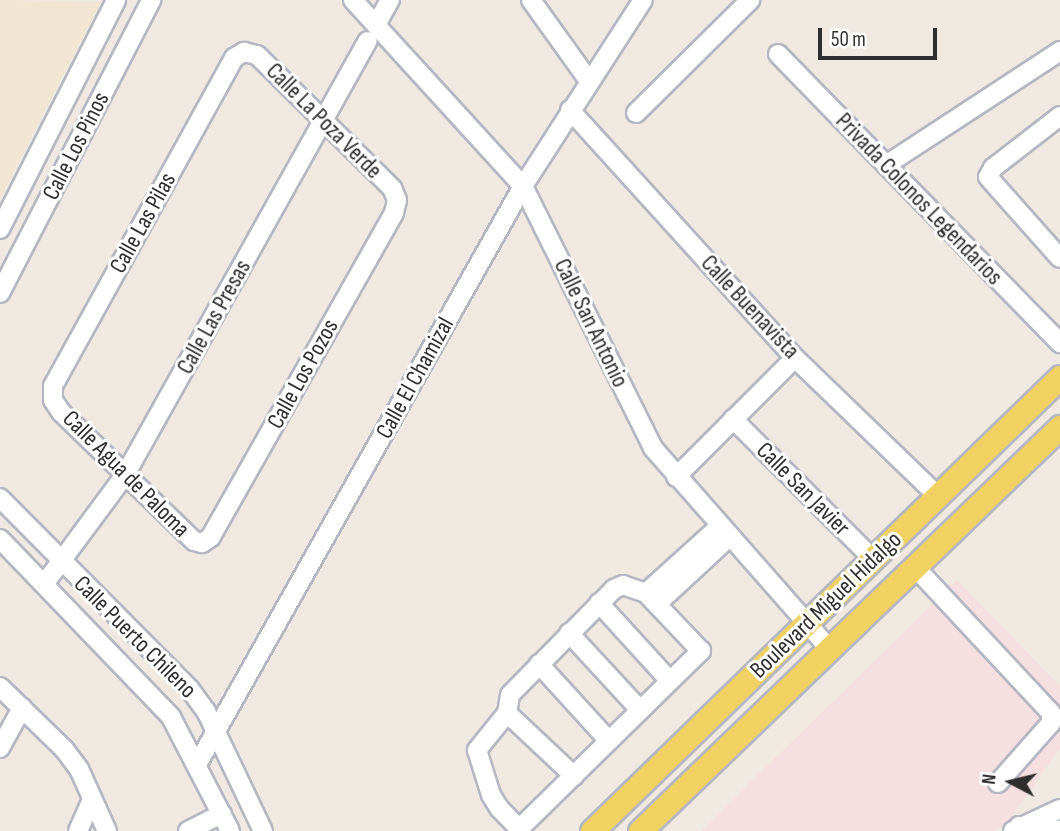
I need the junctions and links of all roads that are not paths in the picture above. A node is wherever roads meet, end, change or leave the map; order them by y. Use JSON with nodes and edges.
{"nodes":[{"id":1,"x":116,"y":0,"type":"edge"},
{"id":2,"x":151,"y":0,"type":"edge"},
{"id":3,"x":354,"y":0,"type":"edge"},
{"id":4,"x":390,"y":0,"type":"edge"},
{"id":5,"x":531,"y":0,"type":"edge"},
{"id":6,"x":643,"y":0,"type":"edge"},
{"id":7,"x":750,"y":0,"type":"edge"},
{"id":8,"x":372,"y":33,"type":"junction"},
{"id":9,"x":1060,"y":51,"type":"edge"},
{"id":10,"x":244,"y":52,"type":"joint"},
{"id":11,"x":778,"y":54,"type":"dead end"},
{"id":12,"x":589,"y":81,"type":"junction"},
{"id":13,"x":570,"y":110,"type":"junction"},
{"id":14,"x":636,"y":113,"type":"dead end"},
{"id":15,"x":1060,"y":116,"type":"edge"},
{"id":16,"x":323,"y":124,"type":"junction"},
{"id":17,"x":886,"y":165,"type":"junction"},
{"id":18,"x":523,"y":186,"type":"junction"},
{"id":19,"x":397,"y":200,"type":"joint"},
{"id":20,"x":0,"y":229,"type":"edge"},
{"id":21,"x":1059,"y":255,"type":"edge"},
{"id":22,"x":0,"y":292,"type":"edge"},
{"id":23,"x":1060,"y":344,"type":"edge"},
{"id":24,"x":795,"y":358,"type":"junction"},
{"id":25,"x":1060,"y":377,"type":"edge"},
{"id":26,"x":53,"y":400,"type":"joint"},
{"id":27,"x":733,"y":419,"type":"junction"},
{"id":28,"x":1060,"y":427,"type":"edge"},
{"id":29,"x":125,"y":475,"type":"junction"},
{"id":30,"x":676,"y":477,"type":"junction"},
{"id":31,"x":938,"y":496,"type":"junction"},
{"id":32,"x":1,"y":502,"type":"edge"},
{"id":33,"x":725,"y":532,"type":"junction"},
{"id":34,"x":0,"y":539,"type":"edge"},
{"id":35,"x":202,"y":544,"type":"joint"},
{"id":36,"x":873,"y":559,"type":"junction"},
{"id":37,"x":62,"y":563,"type":"junction"},
{"id":38,"x":914,"y":566,"type":"junction"},
{"id":39,"x":45,"y":583,"type":"junction"},
{"id":40,"x":652,"y":598,"type":"junction"},
{"id":41,"x":599,"y":603,"type":"junction"},
{"id":42,"x":808,"y":624,"type":"junction"},
{"id":43,"x":569,"y":633,"type":"junction"},
{"id":44,"x":828,"y":648,"type":"junction"},
{"id":45,"x":539,"y":664,"type":"junction"},
{"id":46,"x":670,"y":681,"type":"junction"},
{"id":47,"x":0,"y":687,"type":"edge"},
{"id":48,"x":22,"y":708,"type":"junction"},
{"id":49,"x":640,"y":710,"type":"junction"},
{"id":50,"x":507,"y":713,"type":"junction"},
{"id":51,"x":216,"y":731,"type":"junction"},
{"id":52,"x":609,"y":741,"type":"junction"},
{"id":53,"x":0,"y":748,"type":"edge"},
{"id":54,"x":198,"y":763,"type":"junction"},
{"id":55,"x":662,"y":764,"type":"junction"},
{"id":56,"x":574,"y":776,"type":"junction"},
{"id":57,"x":998,"y":783,"type":"dead end"},
{"id":58,"x":684,"y":787,"type":"junction"},
{"id":59,"x":92,"y":799,"type":"junction"},
{"id":60,"x":1060,"y":809,"type":"edge"},
{"id":61,"x":222,"y":814,"type":"junction"},
{"id":62,"x":525,"y":829,"type":"edge"},
{"id":63,"x":1016,"y":829,"type":"edge"},
{"id":64,"x":1060,"y":830,"type":"edge"},
{"id":65,"x":78,"y":831,"type":"edge"},
{"id":66,"x":107,"y":831,"type":"edge"},
{"id":67,"x":188,"y":831,"type":"edge"},
{"id":68,"x":230,"y":831,"type":"edge"},
{"id":69,"x":263,"y":831,"type":"edge"},
{"id":70,"x":592,"y":831,"type":"edge"},
{"id":71,"x":640,"y":831,"type":"edge"}],
"edges":[{"from":1,"to":20,"type":"street","name":"Calle Los Pinos"},
{"from":2,"to":22,"type":"street","name":"Calle Los Pinos"},
{"from":3,"to":8,"type":"street","name":"Calle San Antonio"},
{"from":4,"to":8,"type":"street","name":"Calle Las Presas"},
{"from":5,"to":12,"type":"street"},
{"from":6,"to":12,"type":"street","name":"Calle El Chamizal"},
{"from":7,"to":14,"type":"street"},
{"from":8,"to":16,"type":"street","name":"Calle Las Presas"},
{"from":8,"to":18,"type":"street","name":"Calle San Antonio"},
{"from":9,"to":17,"type":"street"},
{"from":10,"to":16,"type":"street","name":"Calle La Poza Verde"},
{"from":10,"to":26,"type":"street","name":"Calle Las Pilas"},
{"from":11,"to":17,"type":"street","name":"Privada Colonos Legendarios"},
{"from":12,"to":13,"type":"street","name":"Calle El Chamizal"},
{"from":13,"to":18,"type":"street","name":"Calle El Chamizal"},
{"from":13,"to":24,"type":"street","name":"Calle Buenavista"},
{"from":15,"to":21,"type":"street"},
{"from":16,"to":19,"type":"street","name":"Calle La Poza Verde"},
{"from":16,"to":29,"type":"street","name":"Calle Las Presas"},
{"from":17,"to":23,"type":"street","name":"Privada Colonos Legendarios"},
{"from":18,"to":30,"type":"street","name":"Calle San Antonio"},
{"from":18,"to":51,"type":"street","name":"Calle El Chamizal"},
{"from":19,"to":35,"type":"street","name":"Calle Los Pozos"},
{"from":24,"to":27,"type":"street"},
{"from":24,"to":31,"type":"street","name":"Calle Buenavista"},
{"from":25,"to":31,"type":"main road","name":"Boulevard Miguel Hidalgo"},
{"from":26,"to":29,"type":"street","name":"Calle Agua de Paloma"},
{"from":27,"to":30,"type":"street"},
{"from":27,"to":36,"type":"street","name":"Calle San Javier"},
{"from":28,"to":38,"type":"main road","name":"Boulevard Miguel Hidalgo"},
{"from":29,"to":35,"type":"street","name":"Calle Agua de Paloma"},
{"from":29,"to":37,"type":"street","name":"Calle Las Presas"},
{"from":30,"to":33,"type":"street","name":"Calle San Antonio"},
{"from":31,"to":36,"type":"main road","name":"Boulevard Miguel Hidalgo"},
{"from":32,"to":37,"type":"street","name":"Calle Puerto Chileno"},
{"from":33,"to":40,"type":"street"},
{"from":33,"to":42,"type":"street","name":"Calle San Antonio"},
{"from":34,"to":39,"type":"street","name":"Calle Puerto Chileno"},
{"from":36,"to":42,"type":"main road","name":"Boulevard Miguel Hidalgo"},
{"from":37,"to":39,"type":"street","name":"Calle Las Presas"},
{"from":37,"to":51,"type":"street","name":"Calle Puerto Chileno"},
{"from":38,"to":44,"type":"main road","name":"Boulevard Miguel Hidalgo"},
{"from":38,"to":57,"type":"street"},
{"from":39,"to":54,"type":"street","name":"Calle Puerto Chileno"},
{"from":40,"to":41,"type":"street"},
{"from":40,"to":46,"type":"street"},
{"from":41,"to":43,"type":"street"},
{"from":41,"to":46,"type":"street"},
{"from":42,"to":44,"type":"street","name":"Calle San Antonio"},
{"from":42,"to":55,"type":"main road","name":"Boulevard Miguel Hidalgo"},
{"from":43,"to":45,"type":"street"},
{"from":43,"to":49,"type":"street"},
{"from":44,"to":58,"type":"main road","name":"Boulevard Miguel Hidalgo"},
{"from":45,"to":50,"type":"street"},
{"from":45,"to":52,"type":"street"},
{"from":46,"to":49,"type":"street"},
{"from":47,"to":48,"type":"street"},
{"from":48,"to":53,"type":"street"},
{"from":48,"to":59,"type":"street"},
{"from":49,"to":52,"type":"street"},
{"from":50,"to":56,"type":"street"},
{"from":50,"to":62,"type":"street"},
{"from":51,"to":54,"type":"street","name":"Calle El Chamizal"},
{"from":51,"to":69,"type":"street","name":"Calle Puerto Chileno"},
{"from":52,"to":56,"type":"street"},
{"from":54,"to":61,"type":"street","name":"Calle Puerto Chileno"},
{"from":55,"to":58,"type":"main road"},
{"from":55,"to":70,"type":"main road","name":"Boulevard Miguel Hidalgo"},
{"from":56,"to":62,"type":"street"},
{"from":58,"to":71,"type":"main road","name":"Boulevard Miguel Hidalgo"},
{"from":59,"to":65,"type":"street"},
{"from":59,"to":66,"type":"street"},
{"from":60,"to":63,"type":"street"},
{"from":61,"to":67,"type":"street"},
{"from":61,"to":68,"type":"street","name":"Calle Puerto Chileno"},
{"from":63,"to":64,"type":"street"}]}
